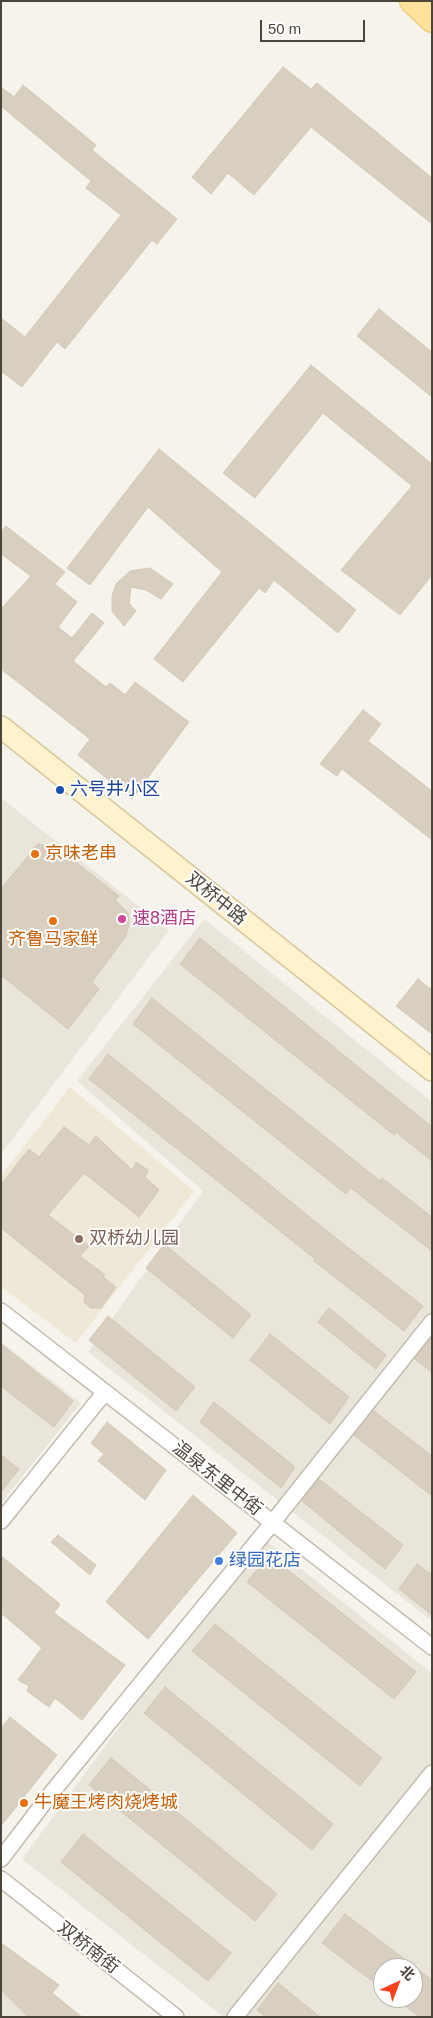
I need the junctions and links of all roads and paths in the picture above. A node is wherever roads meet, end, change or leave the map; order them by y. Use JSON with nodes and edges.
{"nodes":[{"id":1,"x":412,"y":1,"type":"edge"},
{"id":2,"x":432,"y":20,"type":"edge"},
{"id":3,"x":1,"y":727,"type":"edge"},
{"id":4,"x":432,"y":1070,"type":"edge"},
{"id":5,"x":1,"y":1311,"type":"edge"},
{"id":6,"x":432,"y":1322,"type":"edge"},
{"id":7,"x":105,"y":1392,"type":"junction"},
{"id":8,"x":1,"y":1521,"type":"edge"},
{"id":9,"x":272,"y":1522,"type":"junction"},
{"id":10,"x":432,"y":1647,"type":"edge"},
{"id":11,"x":432,"y":1773,"type":"edge"},
{"id":12,"x":1,"y":1859,"type":"edge"},
{"id":13,"x":1,"y":1879,"type":"edge"},
{"id":14,"x":176,"y":2017,"type":"edge"},
{"id":15,"x":235,"y":2017,"type":"edge"}],
"edges":[{"from":1,"to":2,"type":"main road"},
{"from":3,"to":4,"type":"street","name":"双桥中路"},
{"from":5,"to":7,"type":"street","name":"温泉东里中街"},
{"from":6,"to":9,"type":"street"},
{"from":7,"to":8,"type":"street"},
{"from":7,"to":9,"type":"street","name":"温泉东里中街"},
{"from":9,"to":10,"type":"street","name":"温泉东里中街"},
{"from":9,"to":12,"type":"street"},
{"from":11,"to":15,"type":"street"},
{"from":13,"to":14,"type":"street","name":"双桥南街"}]}
